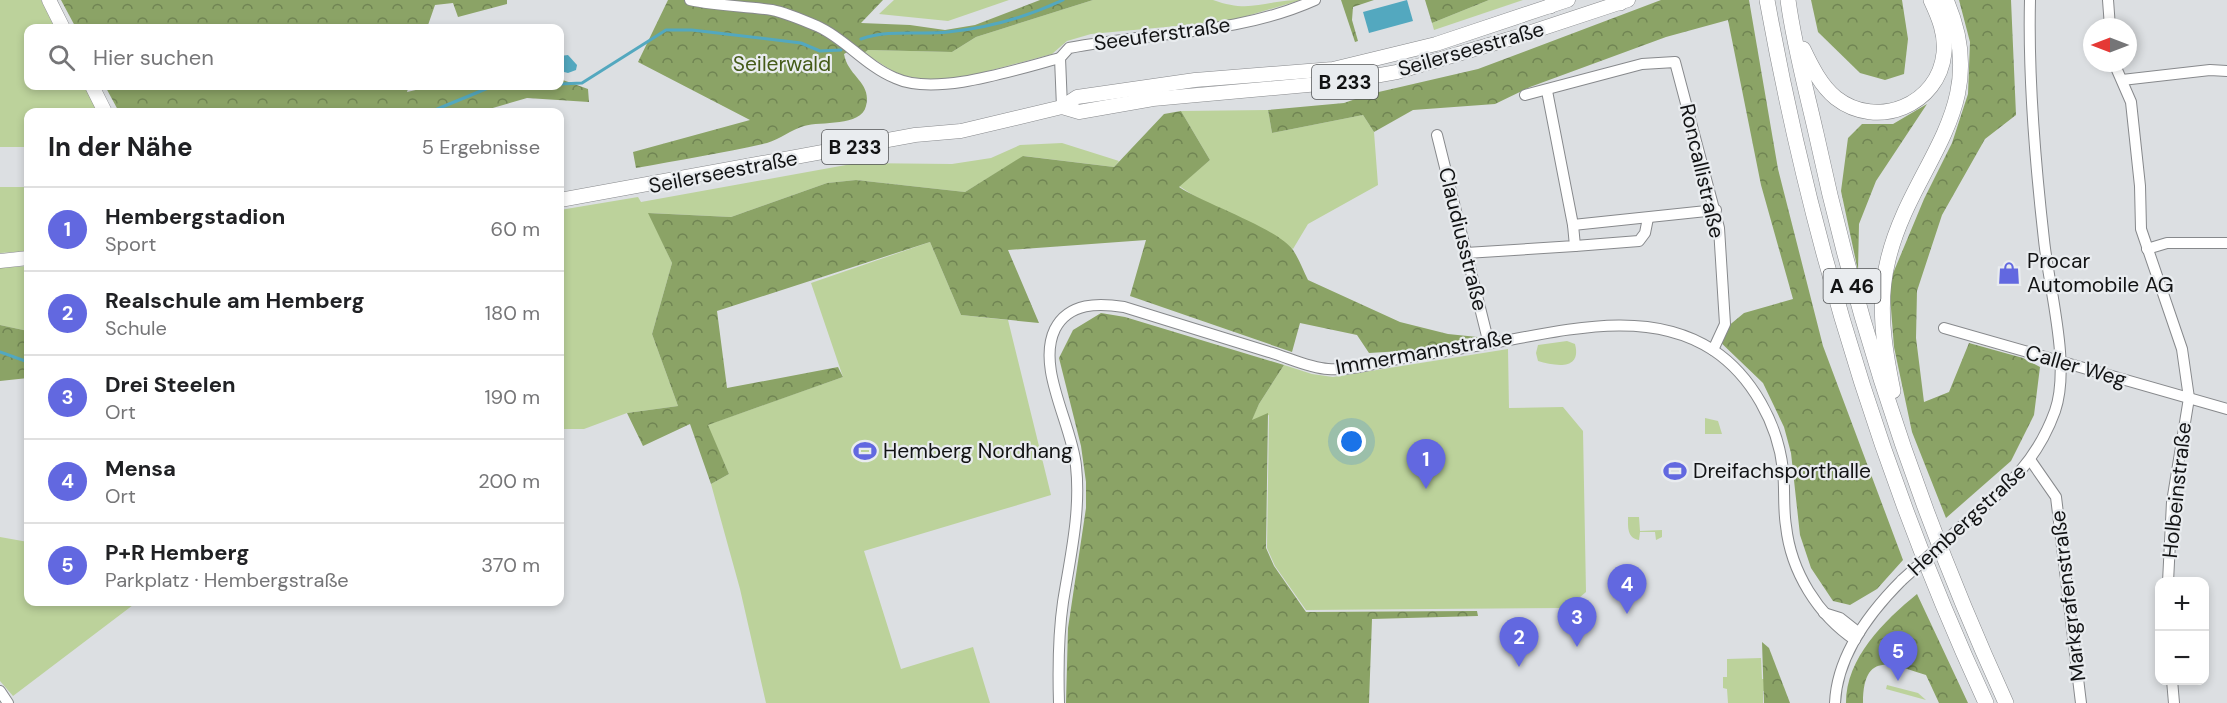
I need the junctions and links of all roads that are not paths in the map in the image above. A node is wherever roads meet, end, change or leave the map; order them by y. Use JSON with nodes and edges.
{"nodes":[{"id":1,"x":49,"y":0,"type":"edge"},
{"id":2,"x":690,"y":0,"type":"edge"},
{"id":3,"x":1315,"y":0,"type":"edge"},
{"id":4,"x":1568,"y":0,"type":"edge"},
{"id":5,"x":1767,"y":0,"type":"edge"},
{"id":6,"x":1788,"y":0,"type":"edge"},
{"id":7,"x":1931,"y":0,"type":"edge"},
{"id":8,"x":1946,"y":0,"type":"edge"},
{"id":9,"x":2030,"y":0,"type":"edge"},
{"id":10,"x":2108,"y":0,"type":"edge"},
{"id":11,"x":1621,"y":1,"type":"edge"},
{"id":12,"x":1553,"y":3,"type":"edge"},
{"id":13,"x":2109,"y":18,"type":"edge"},
{"id":14,"x":61,"y":24,"type":"edge"},
{"id":15,"x":1791,"y":24,"type":"junction"},
{"id":16,"x":1060,"y":58,"type":"junction"},
{"id":17,"x":2227,"y":71,"type":"edge"},
{"id":18,"x":2118,"y":72,"type":"edge"},
{"id":19,"x":2122,"y":80,"type":"junction"},
{"id":20,"x":94,"y":90,"type":"edge"},
{"id":21,"x":1546,"y":91,"type":"junction"},
{"id":22,"x":1525,"y":95,"type":"dead end"},
{"id":23,"x":1062,"y":107,"type":"junction"},
{"id":24,"x":103,"y":108,"type":"edge"},
{"id":25,"x":1437,"y":135,"type":"dead end"},
{"id":26,"x":564,"y":199,"type":"edge"},
{"id":27,"x":1716,"y":210,"type":"junction"},
{"id":28,"x":1648,"y":218,"type":"junction"},
{"id":29,"x":1573,"y":225,"type":"junction"},
{"id":30,"x":2227,"y":243,"type":"edge"},
{"id":31,"x":1575,"y":246,"type":"junction"},
{"id":32,"x":2147,"y":249,"type":"junction"},
{"id":33,"x":1466,"y":254,"type":"junction"},
{"id":34,"x":24,"y":258,"type":"edge"},
{"id":35,"x":0,"y":261,"type":"edge"},
{"id":36,"x":1944,"y":328,"type":"dead end"},
{"id":37,"x":1489,"y":344,"type":"junction"},
{"id":38,"x":1713,"y":350,"type":"junction"},
{"id":39,"x":2061,"y":362,"type":"junction"},
{"id":40,"x":2189,"y":398,"type":"junction"},
{"id":41,"x":2227,"y":411,"type":"edge"},
{"id":42,"x":2031,"y":461,"type":"junction"},
{"id":43,"x":1937,"y":541,"type":"junction"},
{"id":44,"x":2168,"y":577,"type":"edge"},
{"id":45,"x":1857,"y":636,"type":"junction"},
{"id":46,"x":2172,"y":685,"type":"edge"},
{"id":47,"x":0,"y":691,"type":"edge"},
{"id":48,"x":8,"y":703,"type":"edge"},
{"id":49,"x":1059,"y":703,"type":"edge"},
{"id":50,"x":1835,"y":703,"type":"edge"},
{"id":51,"x":1986,"y":703,"type":"edge"},
{"id":52,"x":2006,"y":703,"type":"edge"},
{"id":53,"x":2081,"y":703,"type":"edge"},
{"id":54,"x":2174,"y":703,"type":"edge"}],
"edges":[{"from":1,"to":14,"type":"main road"},
{"from":2,"to":16,"type":"street","name":"Seeuferstraße"},
{"from":3,"to":16,"type":"street","name":"Seeuferstraße"},
{"from":4,"to":12,"type":"main road","name":"Seilerseestraße","number":"B 233"},
{"from":5,"to":51,"type":"highway","number":"A 46"},
{"from":6,"to":15,"type":"highway","number":"A 46"},
{"from":7,"to":15,"type":"highway"},
{"from":8,"to":43,"type":"highway"},
{"from":9,"to":39,"type":"street","name":"Hembergstraße"},
{"from":10,"to":13,"type":"street"},
{"from":11,"to":23,"type":"main road","name":"Seilerseestraße","number":"B 233"},
{"from":12,"to":23,"type":"main road","name":"Seilerseestraße","number":"B 233"},
{"from":15,"to":43,"type":"highway","number":"A 46"},
{"from":16,"to":23,"type":"street"},
{"from":17,"to":19,"type":"street"},
{"from":18,"to":19,"type":"street","name":"Holbeinstraße"},
{"from":19,"to":32,"type":"street","name":"Holbeinstraße"},
{"from":20,"to":24,"type":"main road"},
{"from":21,"to":22,"type":"street"},
{"from":21,"to":27,"type":"street","name":"Roncallistraße"},
{"from":21,"to":29,"type":"street"},
{"from":23,"to":26,"type":"main road","name":"Seilerseestraße","number":"B 233"},
{"from":25,"to":33,"type":"street","name":"Claudiusstraße"},
{"from":27,"to":28,"type":"street"},
{"from":27,"to":38,"type":"street","name":"Roncallistraße"},
{"from":28,"to":29,"type":"street"},
{"from":28,"to":31,"type":"street"},
{"from":29,"to":31,"type":"street"},
{"from":30,"to":32,"type":"street"},
{"from":31,"to":33,"type":"street"},
{"from":32,"to":40,"type":"street","name":"Holbeinstraße"},
{"from":33,"to":37,"type":"street","name":"Claudiusstraße"},
{"from":34,"to":35,"type":"main road"},
{"from":36,"to":39,"type":"street","name":"Caller Weg"},
{"from":37,"to":38,"type":"street","name":"Immermannstraße"},
{"from":37,"to":49,"type":"street","name":"Immermannstraße"},
{"from":38,"to":45,"type":"street","name":"Immermannstraße"},
{"from":39,"to":40,"type":"street","name":"Caller Weg"},
{"from":39,"to":42,"type":"street","name":"Hembergstraße"},
{"from":40,"to":41,"type":"street","name":"Caller Weg"},
{"from":40,"to":44,"type":"street","name":"Holbeinstraße"},
{"from":42,"to":45,"type":"street","name":"Hembergstraße","bridge":true},
{"from":42,"to":53,"type":"street","name":"Markgrafenstraße"},
{"from":43,"to":52,"type":"highway","number":"A 46"},
{"from":45,"to":50,"type":"street","name":"Hembergstraße"},
{"from":46,"to":54,"type":"street"},
{"from":47,"to":48,"type":"street"}]}
